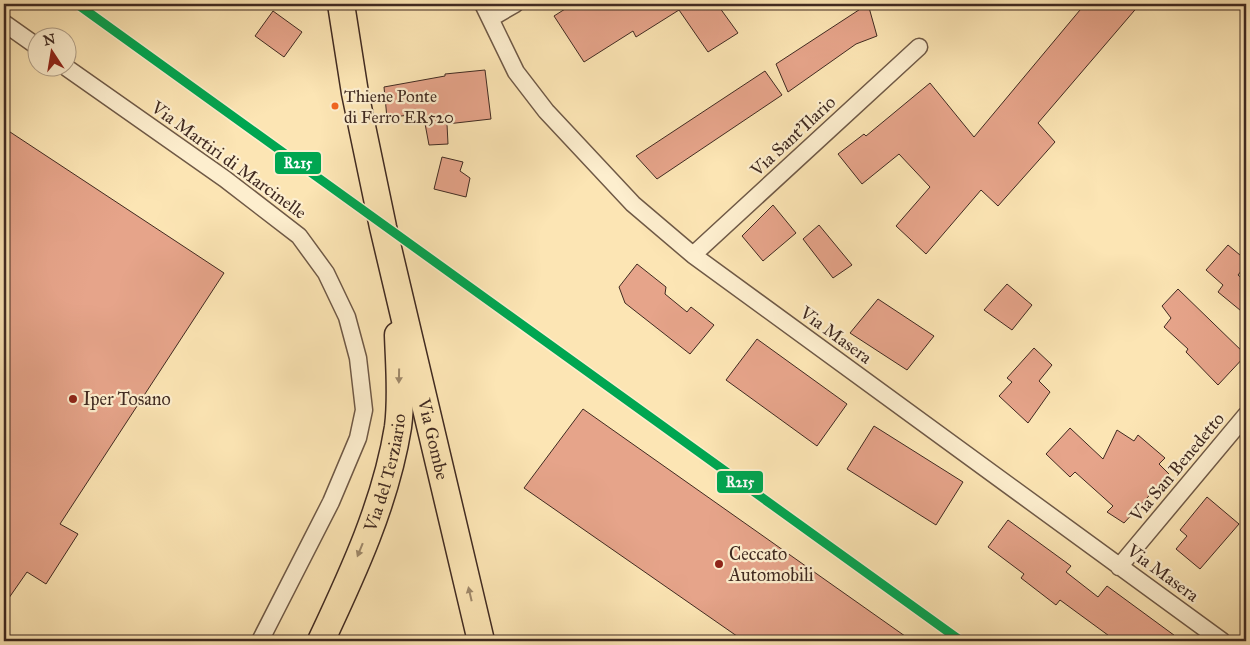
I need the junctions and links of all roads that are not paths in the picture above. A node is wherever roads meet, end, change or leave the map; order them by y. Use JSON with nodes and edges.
{"nodes":[{"id":1,"x":341,"y":4,"type":"edge"},
{"id":2,"x":483,"y":4,"type":"edge"},
{"id":3,"x":515,"y":4,"type":"edge"},
{"id":4,"x":491,"y":18,"type":"junction"},
{"id":5,"x":4,"y":23,"type":"edge"},
{"id":6,"x":28,"y":39,"type":"edge"},
{"id":7,"x":919,"y":47,"type":"dead end"},
{"id":8,"x":78,"y":76,"type":"edge"},
{"id":9,"x":693,"y":255,"type":"junction"},
{"id":10,"x":397,"y":292,"type":"junction"},
{"id":11,"x":1246,"y":415,"type":"edge"},
{"id":12,"x":1120,"y":567,"type":"junction"},
{"id":13,"x":260,"y":641,"type":"edge"},
{"id":14,"x":321,"y":641,"type":"edge"},
{"id":15,"x":481,"y":641,"type":"edge"},
{"id":16,"x":1222,"y":641,"type":"edge"}],
"edges":[{"from":1,"to":10,"type":"main road","name":"Via Gombe"},
{"from":2,"to":4,"type":"street","name":"Via Masera"},
{"from":3,"to":4,"type":"street"},
{"from":4,"to":9,"type":"street","name":"Via Masera"},
{"from":5,"to":6,"type":"street"},
{"from":7,"to":9,"type":"street","name":"Via Sant'Ilario"},
{"from":8,"to":13,"type":"street","name":"Via Martiri di Marcinelle"},
{"from":9,"to":12,"type":"street","name":"Via Masera"},
{"from":10,"to":14,"type":"main road","name":"Via del Terziario","one_way":true},
{"from":15,"to":10,"type":"main road","name":"Via Gombe","one_way":true},
{"from":11,"to":12,"type":"street","name":"Via San Benedetto"},
{"from":12,"to":16,"type":"street","name":"Via Masera"}]}
